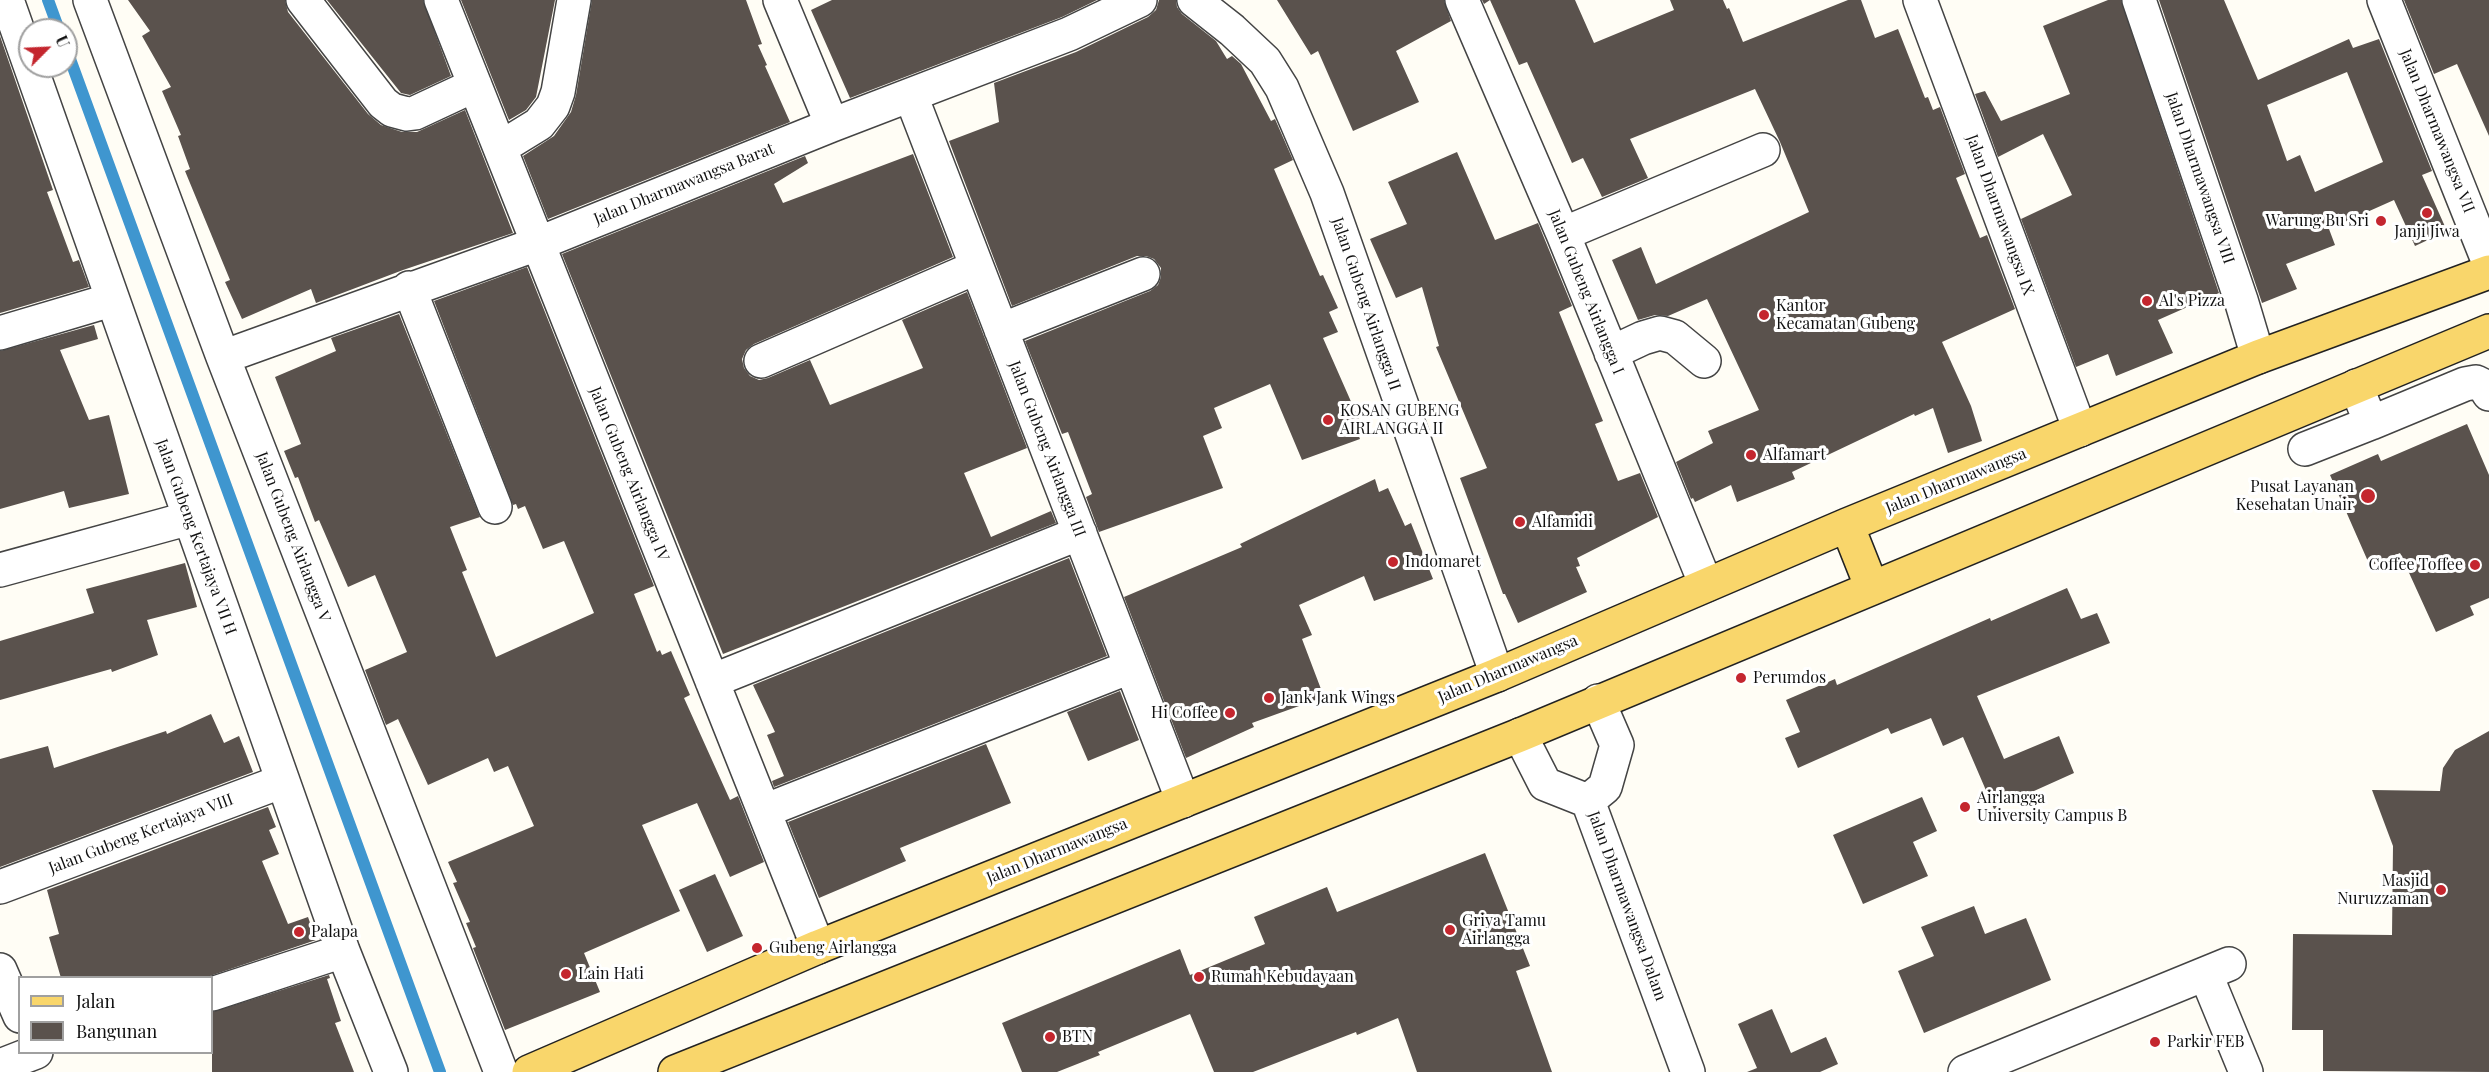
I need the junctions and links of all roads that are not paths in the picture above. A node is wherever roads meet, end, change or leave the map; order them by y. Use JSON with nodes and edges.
{"nodes":[{"id":1,"x":7,"y":0,"type":"edge"},
{"id":2,"x":90,"y":0,"type":"edge"},
{"id":3,"x":303,"y":0,"type":"edge"},
{"id":4,"x":441,"y":0,"type":"edge"},
{"id":5,"x":574,"y":0,"type":"edge"},
{"id":6,"x":780,"y":0,"type":"edge"},
{"id":7,"x":1140,"y":0,"type":"edge"},
{"id":8,"x":1194,"y":0,"type":"edge"},
{"id":9,"x":1462,"y":0,"type":"edge"},
{"id":10,"x":1920,"y":0,"type":"edge"},
{"id":11,"x":2139,"y":0,"type":"edge"},
{"id":12,"x":2384,"y":0,"type":"edge"},
{"id":13,"x":476,"y":85,"type":"junction"},
{"id":14,"x":911,"y":96,"type":"junction"},
{"id":15,"x":832,"y":125,"type":"junction"},
{"id":16,"x":500,"y":148,"type":"junction"},
{"id":17,"x":1763,"y":150,"type":"dead end"},
{"id":18,"x":1563,"y":234,"type":"junction"},
{"id":19,"x":537,"y":244,"type":"junction"},
{"id":20,"x":2489,"y":262,"type":"edge"},
{"id":21,"x":977,"y":267,"type":"junction"},
{"id":22,"x":2489,"y":272,"type":"edge"},
{"id":23,"x":1143,"y":274,"type":"dead end"},
{"id":24,"x":409,"y":288,"type":"junction"},
{"id":25,"x":111,"y":300,"type":"junction"},
{"id":26,"x":1001,"y":330,"type":"junction"},
{"id":27,"x":2489,"y":331,"type":"edge"},
{"id":28,"x":0,"y":333,"type":"edge"},
{"id":29,"x":1611,"y":353,"type":"junction"},
{"id":30,"x":223,"y":357,"type":"junction"},
{"id":31,"x":2258,"y":357,"type":"junction"},
{"id":32,"x":761,"y":361,"type":"dead end"},
{"id":33,"x":1704,"y":361,"type":"dead end"},
{"id":34,"x":2356,"y":386,"type":"junction"},
{"id":35,"x":2489,"y":394,"type":"edge"},
{"id":36,"x":2371,"y":423,"type":"junction"},
{"id":37,"x":2080,"y":430,"type":"junction"},
{"id":38,"x":2305,"y":449,"type":"dead end"},
{"id":39,"x":495,"y":507,"type":"dead end"},
{"id":40,"x":190,"y":518,"type":"junction"},
{"id":41,"x":1847,"y":525,"type":"junction"},
{"id":42,"x":1080,"y":533,"type":"junction"},
{"id":43,"x":0,"y":570,"type":"edge"},
{"id":44,"x":1706,"y":585,"type":"junction"},
{"id":45,"x":1872,"y":588,"type":"junction"},
{"id":46,"x":1130,"y":667,"type":"junction"},
{"id":47,"x":1497,"y":675,"type":"junction"},
{"id":48,"x":712,"y":681,"type":"junction"},
{"id":49,"x":1598,"y":701,"type":"junction"},
{"id":50,"x":1520,"y":735,"type":"junction"},
{"id":51,"x":283,"y":781,"type":"junction"},
{"id":52,"x":1183,"y":801,"type":"junction"},
{"id":53,"x":1588,"y":801,"type":"junction"},
{"id":54,"x":764,"y":811,"type":"junction"},
{"id":55,"x":0,"y":887,"type":"edge"},
{"id":56,"x":818,"y":947,"type":"junction"},
{"id":57,"x":343,"y":951,"type":"junction"},
{"id":58,"x":0,"y":970,"type":"edge"},
{"id":59,"x":213,"y":994,"type":"edge"},
{"id":60,"x":18,"y":1011,"type":"edge"},
{"id":61,"x":32,"y":1054,"type":"edge"},
{"id":62,"x":35,"y":1054,"type":"edge"},
{"id":63,"x":0,"y":1066,"type":"edge"},
{"id":64,"x":44,"y":1072,"type":"edge"},
{"id":65,"x":391,"y":1072,"type":"edge"},
{"id":66,"x":501,"y":1072,"type":"edge"},
{"id":67,"x":529,"y":1072,"type":"edge"},
{"id":68,"x":675,"y":1072,"type":"edge"},
{"id":69,"x":1688,"y":1072,"type":"edge"},
{"id":70,"x":1965,"y":1072,"type":"edge"},
{"id":71,"x":2246,"y":1072,"type":"edge"}],
"edges":[{"from":1,"to":25,"type":"street","name":"Jalan Gubeng Kertajaya VII H"},
{"from":2,"to":30,"type":"street","name":"Jalan Gubeng Airlangga V"},
{"from":3,"to":13,"type":"street"},
{"from":4,"to":13,"type":"street","name":"Jalan Gubeng Airlangga IV"},
{"from":5,"to":16,"type":"street"},
{"from":6,"to":15,"type":"street"},
{"from":7,"to":14,"type":"street","name":"Jalan Dharmawangsa Barat"},
{"from":8,"to":47,"type":"street","name":"Jalan Gubeng Airlangga II"},
{"from":9,"to":18,"type":"street","name":"Jalan Gubeng Airlangga I"},
{"from":10,"to":37,"type":"street","name":"Jalan Dharmawangsa IX"},
{"from":11,"to":31,"type":"street","name":"Jalan Dharmawangsa VIII"},
{"from":12,"to":20,"type":"street","name":"Jalan Dharmawangsa VII"},
{"from":13,"to":16,"type":"street","name":"Jalan Gubeng Airlangga IV"},
{"from":14,"to":15,"type":"street","name":"Jalan Dharmawangsa Barat"},
{"from":14,"to":21,"type":"street","name":"Jalan Gubeng Airlangga III"},
{"from":15,"to":19,"type":"street","name":"Jalan Dharmawangsa Barat"},
{"from":16,"to":19,"type":"street","name":"Jalan Gubeng Airlangga IV"},
{"from":17,"to":18,"type":"street"},
{"from":18,"to":29,"type":"street","name":"Jalan Gubeng Airlangga I"},
{"from":19,"to":24,"type":"street","name":"Jalan Dharmawangsa Barat"},
{"from":19,"to":48,"type":"street","name":"Jalan Gubeng Airlangga IV"},
{"from":21,"to":26,"type":"street","name":"Jalan Gubeng Airlangga III"},
{"from":21,"to":32,"type":"street"},
{"from":22,"to":31,"type":"main road","name":"Jalan Dharmawangsa"},
{"from":23,"to":26,"type":"street"},
{"from":24,"to":30,"type":"street","name":"Jalan Dharmawangsa Barat"},
{"from":24,"to":39,"type":"street"},
{"from":25,"to":28,"type":"street"},
{"from":25,"to":40,"type":"street","name":"Jalan Gubeng Kertajaya VII H"},
{"from":26,"to":42,"type":"street","name":"Jalan Gubeng Airlangga III"},
{"from":27,"to":34,"type":"main road"},
{"from":29,"to":33,"type":"street"},
{"from":29,"to":44,"type":"street","name":"Jalan Gubeng Airlangga I"},
{"from":30,"to":66,"type":"street","name":"Jalan Gubeng Airlangga V"},
{"from":31,"to":37,"type":"main road","name":"Jalan Dharmawangsa"},
{"from":34,"to":36,"type":"street"},
{"from":34,"to":45,"type":"main road"},
{"from":35,"to":36,"type":"street"},
{"from":36,"to":38,"type":"street"},
{"from":37,"to":41,"type":"main road","name":"Jalan Dharmawangsa"},
{"from":40,"to":43,"type":"street"},
{"from":40,"to":51,"type":"street","name":"Jalan Gubeng Kertajaya VII H"},
{"from":41,"to":44,"type":"main road","name":"Jalan Dharmawangsa"},
{"from":41,"to":45,"type":"main road"},
{"from":42,"to":46,"type":"street","name":"Jalan Gubeng Airlangga III"},
{"from":42,"to":48,"type":"street"},
{"from":44,"to":47,"type":"main road","name":"Jalan Dharmawangsa"},
{"from":45,"to":49,"type":"main road"},
{"from":46,"to":52,"type":"street","name":"Jalan Gubeng Airlangga III"},
{"from":46,"to":54,"type":"street"},
{"from":47,"to":52,"type":"main road","name":"Jalan Dharmawangsa"},
{"from":48,"to":54,"type":"street","name":"Jalan Gubeng Airlangga IV"},
{"from":49,"to":50,"type":"main road"},
{"from":49,"to":53,"type":"street"},
{"from":50,"to":53,"type":"street","name":"Jalan Dharmawangsa Dalam"},
{"from":50,"to":68,"type":"main road"},
{"from":51,"to":55,"type":"street","name":"Jalan Gubeng Kertajaya VIII"},
{"from":51,"to":57,"type":"street","name":"Jalan Gubeng Kertajaya VII H"},
{"from":52,"to":56,"type":"main road","name":"Jalan Dharmawangsa"},
{"from":53,"to":69,"type":"street","name":"Jalan Dharmawangsa Dalam"},
{"from":54,"to":56,"type":"street","name":"Jalan Gubeng Airlangga IV"},
{"from":56,"to":67,"type":"main road","name":"Jalan Dharmawangsa"},
{"from":57,"to":59,"type":"street"},
{"from":57,"to":65,"type":"street","name":"Jalan Gubeng Kertajaya VII H"},
{"from":58,"to":60,"type":"street"},
{"from":61,"to":63,"type":"street"},
{"from":62,"to":64,"type":"street"},
{"from":70,"to":71,"type":"street"}]}
